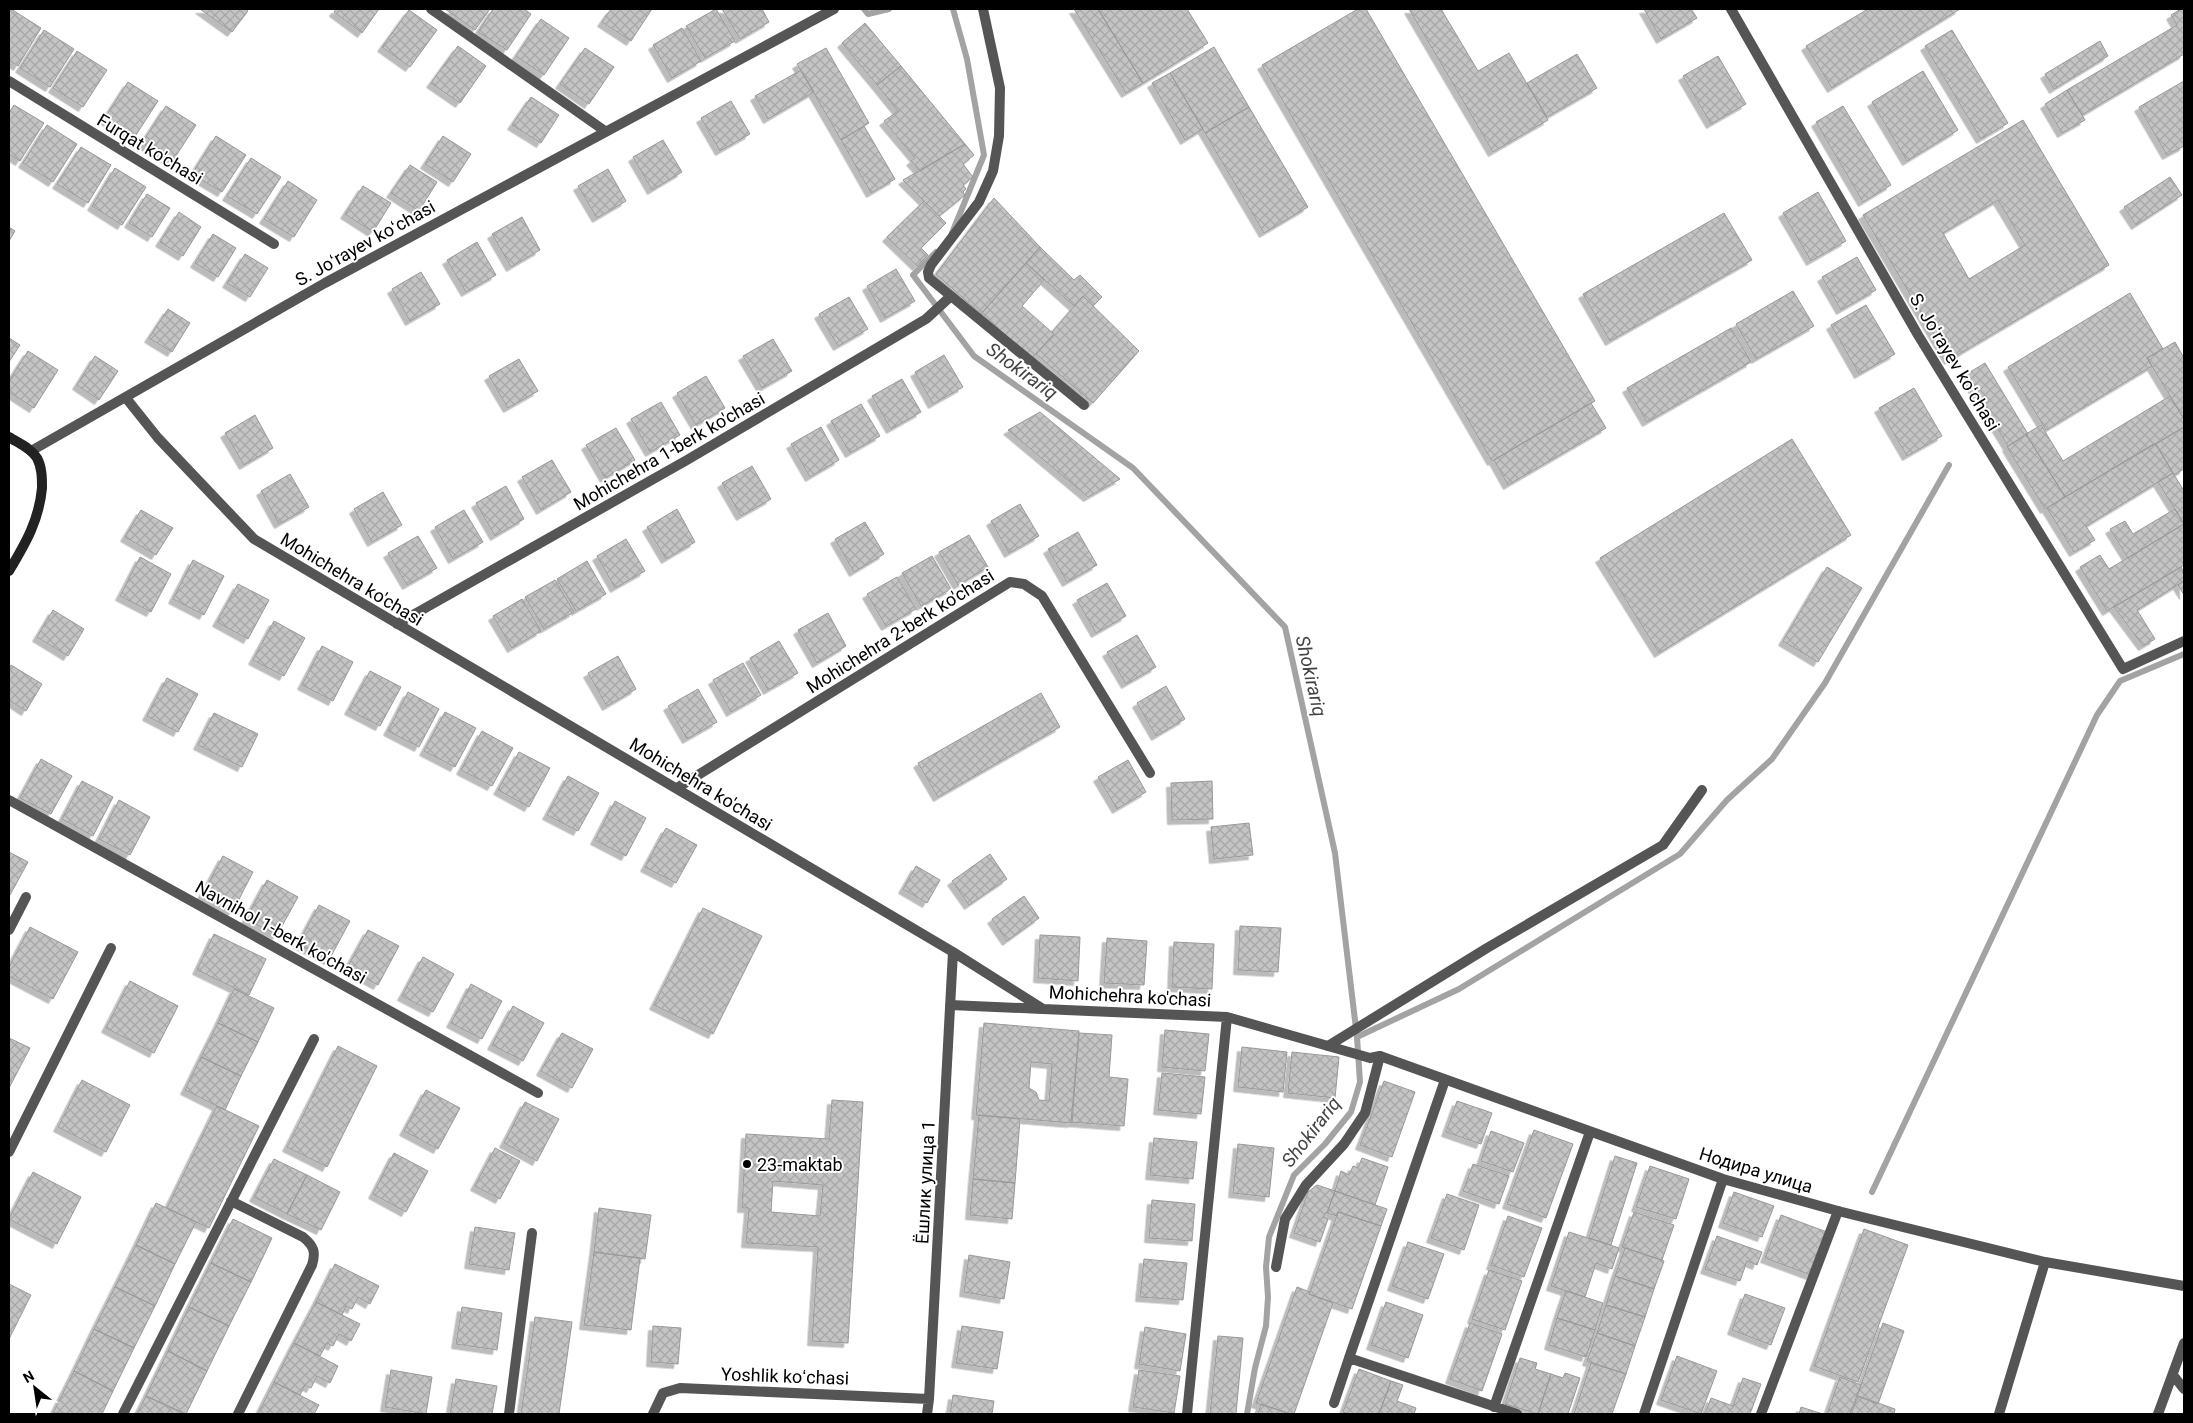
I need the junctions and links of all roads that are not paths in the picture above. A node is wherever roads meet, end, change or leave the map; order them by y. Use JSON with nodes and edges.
{"nodes":[{"id":1,"x":432,"y":9,"type":"edge"},
{"id":2,"x":834,"y":9,"type":"edge"},
{"id":3,"x":982,"y":9,"type":"edge"},
{"id":4,"x":1731,"y":9,"type":"edge"},
{"id":5,"x":9,"y":82,"type":"edge"},
{"id":6,"x":605,"y":131,"type":"junction"},
{"id":7,"x":274,"y":244,"type":"dead end"},
{"id":8,"x":951,"y":296,"type":"junction"},
{"id":9,"x":126,"y":398,"type":"junction"},
{"id":10,"x":1084,"y":405,"type":"dead end"},
{"id":11,"x":9,"y":437,"type":"edge"},
{"id":12,"x":31,"y":451,"type":"junction"},
{"id":13,"x":9,"y":571,"type":"edge"},
{"id":14,"x":396,"y":624,"type":"junction"},
{"id":15,"x":2184,"y":641,"type":"edge"},
{"id":16,"x":1150,"y":773,"type":"dead end"},
{"id":17,"x":677,"y":788,"type":"junction"},
{"id":18,"x":1702,"y":790,"type":"dead end"},
{"id":19,"x":9,"y":800,"type":"edge"},
{"id":20,"x":26,"y":897,"type":"dead end"},
{"id":21,"x":9,"y":930,"type":"edge"},
{"id":22,"x":111,"y":948,"type":"dead end"},
{"id":23,"x":953,"y":952,"type":"junction"},
{"id":24,"x":950,"y":1006,"type":"junction"},
{"id":25,"x":1042,"y":1009,"type":"junction"},
{"id":26,"x":1227,"y":1017,"type":"junction"},
{"id":27,"x":314,"y":1039,"type":"dead end"},
{"id":28,"x":1329,"y":1046,"type":"junction"},
{"id":29,"x":1375,"y":1057,"type":"junction"},
{"id":30,"x":1445,"y":1080,"type":"junction"},
{"id":31,"x":538,"y":1093,"type":"dead end"},
{"id":32,"x":1590,"y":1132,"type":"junction"},
{"id":33,"x":9,"y":1152,"type":"edge"},
{"id":34,"x":1723,"y":1179,"type":"junction"},
{"id":35,"x":232,"y":1201,"type":"junction"},
{"id":36,"x":1838,"y":1211,"type":"junction"},
{"id":37,"x":532,"y":1233,"type":"dead end"},
{"id":38,"x":2044,"y":1262,"type":"junction"},
{"id":39,"x":1276,"y":1267,"type":"dead end"},
{"id":40,"x":2184,"y":1286,"type":"edge"},
{"id":41,"x":2184,"y":1343,"type":"edge"},
{"id":42,"x":1350,"y":1358,"type":"junction"},
{"id":43,"x":2172,"y":1375,"type":"junction"},
{"id":44,"x":2184,"y":1389,"type":"edge"},
{"id":45,"x":930,"y":1399,"type":"junction"},
{"id":46,"x":1334,"y":1403,"type":"dead end"},
{"id":47,"x":1494,"y":1407,"type":"junction"},
{"id":48,"x":123,"y":1414,"type":"edge"},
{"id":49,"x":238,"y":1414,"type":"edge"},
{"id":50,"x":509,"y":1414,"type":"edge"},
{"id":51,"x":654,"y":1414,"type":"edge"},
{"id":52,"x":927,"y":1414,"type":"edge"},
{"id":53,"x":1187,"y":1414,"type":"edge"},
{"id":54,"x":1517,"y":1414,"type":"edge"},
{"id":55,"x":1644,"y":1414,"type":"edge"},
{"id":56,"x":1761,"y":1414,"type":"edge"},
{"id":57,"x":1999,"y":1414,"type":"edge"},
{"id":58,"x":2158,"y":1414,"type":"edge"}],
"edges":[{"from":1,"to":6,"type":"street"},
{"from":2,"to":6,"type":"street","name":"S. Joʻrayev koʻchasi"},
{"from":3,"to":8,"type":"street"},
{"from":4,"to":15,"type":"street","name":"S. Joʻrayev koʻchasi"},
{"from":5,"to":7,"type":"street","name":"Furqat ko'chasi"},
{"from":6,"to":9,"type":"street","name":"S. Joʻrayev koʻchasi"},
{"from":8,"to":10,"type":"street"},
{"from":8,"to":14,"type":"street","name":"Mohichehra 1-berk ko'chasi"},
{"from":9,"to":12,"type":"street","name":"S. Joʻrayev koʻchasi"},
{"from":9,"to":14,"type":"street","name":"Mohichehra ko'chasi"},
{"from":11,"to":12,"type":"street"},
{"from":12,"to":13,"type":"street"},
{"from":14,"to":17,"type":"street","name":"Mohichehra ko'chasi"},
{"from":16,"to":17,"type":"street","name":"Mohichehra 2-berk ko'chasi"},
{"from":17,"to":23,"type":"street","name":"Mohichehra ko'chasi"},
{"from":18,"to":28,"type":"street"},
{"from":19,"to":31,"type":"street","name":"Navnihol 1-berk ko'chasi"},
{"from":20,"to":21,"type":"street"},
{"from":22,"to":33,"type":"street"},
{"from":23,"to":24,"type":"street","name":"Ёшлик улица 1"},
{"from":23,"to":25,"type":"street","name":"Mohichehra ko'chasi"},
{"from":24,"to":25,"type":"street"},
{"from":24,"to":45,"type":"street","name":"Ёшлик улица 1"},
{"from":25,"to":26,"type":"street","name":"Mohichehra ko'chasi"},
{"from":26,"to":28,"type":"street","name":"Mohichehra ko'chasi"},
{"from":26,"to":53,"type":"street"},
{"from":27,"to":35,"type":"street"},
{"from":28,"to":29,"type":"street","name":"Нодира улица"},
{"from":29,"to":30,"type":"street","name":"Нодира улица"},
{"from":29,"to":39,"type":"street"},
{"from":30,"to":32,"type":"street","name":"Нодира улица"},
{"from":30,"to":42,"type":"street"},
{"from":32,"to":34,"type":"street","name":"Нодира улица"},
{"from":32,"to":47,"type":"street"},
{"from":34,"to":36,"type":"street","name":"Нодира улица"},
{"from":34,"to":55,"type":"street"},
{"from":35,"to":48,"type":"street"},
{"from":35,"to":49,"type":"street"},
{"from":36,"to":38,"type":"street","name":"Нодира улица"},
{"from":36,"to":56,"type":"street"},
{"from":37,"to":50,"type":"street"},
{"from":38,"to":40,"type":"street","name":"Нодира улица"},
{"from":38,"to":57,"type":"street"},
{"from":41,"to":43,"type":"street"},
{"from":42,"to":46,"type":"street"},
{"from":42,"to":47,"type":"street"},
{"from":43,"to":44,"type":"street"},
{"from":43,"to":58,"type":"street"},
{"from":45,"to":51,"type":"street","name":"Yoshlik koʻchasi"},
{"from":45,"to":52,"type":"street","name":"Ёшлик улица 1"},
{"from":47,"to":54,"type":"street"}]}
